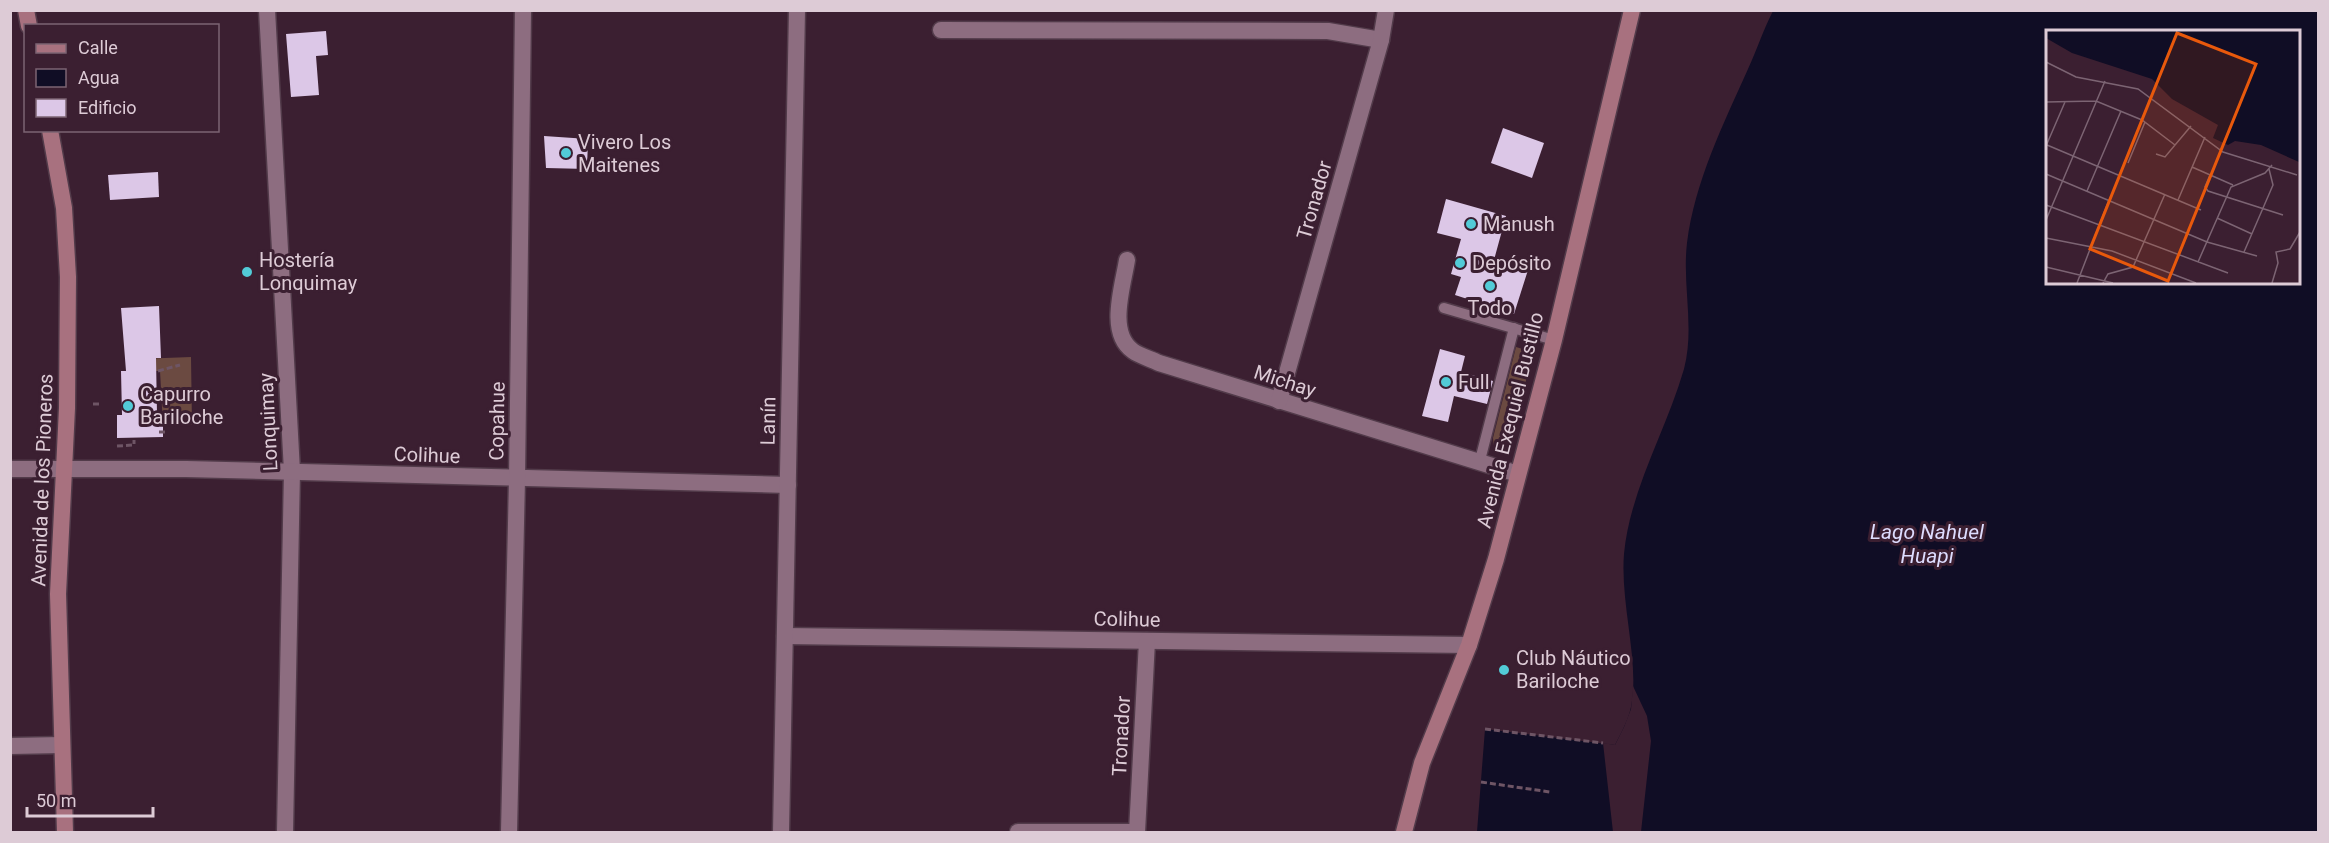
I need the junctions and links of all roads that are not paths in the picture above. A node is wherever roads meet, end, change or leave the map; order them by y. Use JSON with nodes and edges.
{"nodes":[{"id":1,"x":267,"y":10,"type":"edge"},
{"id":2,"x":523,"y":10,"type":"edge"},
{"id":3,"x":797,"y":10,"type":"edge"},
{"id":4,"x":1386,"y":10,"type":"edge"},
{"id":5,"x":1632,"y":10,"type":"edge"},
{"id":6,"x":942,"y":30,"type":"dead end"},
{"id":7,"x":1381,"y":40,"type":"junction"},
{"id":8,"x":50,"y":132,"type":"edge"},
{"id":9,"x":1127,"y":260,"type":"dead end"},
{"id":10,"x":1444,"y":308,"type":"dead end"},
{"id":11,"x":1514,"y":328,"type":"junction"},
{"id":12,"x":1554,"y":340,"type":"junction"},
{"id":13,"x":1279,"y":401,"type":"junction"},
{"id":14,"x":1479,"y":464,"type":"junction"},
{"id":15,"x":10,"y":469,"type":"edge"},
{"id":16,"x":65,"y":469,"type":"junction"},
{"id":17,"x":292,"y":471,"type":"junction"},
{"id":18,"x":1518,"y":474,"type":"junction"},
{"id":19,"x":517,"y":479,"type":"junction"},
{"id":20,"x":788,"y":485,"type":"junction"},
{"id":21,"x":785,"y":636,"type":"junction"},
{"id":22,"x":1147,"y":641,"type":"junction"},
{"id":23,"x":1469,"y":645,"type":"junction"},
{"id":24,"x":10,"y":746,"type":"edge"},
{"id":25,"x":62,"y":746,"type":"junction"},
{"id":26,"x":64,"y":832,"type":"edge"},
{"id":27,"x":285,"y":832,"type":"edge"},
{"id":28,"x":509,"y":832,"type":"edge"},
{"id":29,"x":781,"y":832,"type":"edge"},
{"id":30,"x":1018,"y":832,"type":"edge"},
{"id":31,"x":1137,"y":832,"type":"edge"},
{"id":32,"x":1404,"y":832,"type":"edge"}],
"edges":[{"from":1,"to":17,"type":"street","name":"Lonquimay"},
{"from":2,"to":19,"type":"street","name":"Copahue"},
{"from":3,"to":20,"type":"street","name":"Lanín"},
{"from":4,"to":7,"type":"street","name":"Tronador"},
{"from":5,"to":12,"type":"main road","name":"Avenida Exequiel Bustillo"},
{"from":6,"to":7,"type":"street"},
{"from":7,"to":13,"type":"street","name":"Tronador"},
{"from":8,"to":16,"type":"main road","name":"Avenida de los Pioneros"},
{"from":9,"to":13,"type":"street","name":"Michay"},
{"from":10,"to":11,"type":"lane"},
{"from":11,"to":12,"type":"lane"},
{"from":11,"to":14,"type":"lane"},
{"from":12,"to":18,"type":"main road","name":"Avenida Exequiel Bustillo"},
{"from":13,"to":14,"type":"street","name":"Michay"},
{"from":14,"to":18,"type":"street","name":"Michay"},
{"from":15,"to":16,"type":"street","name":"Colihue"},
{"from":16,"to":17,"type":"street","name":"Colihue"},
{"from":16,"to":25,"type":"main road","name":"Avenida de los Pioneros"},
{"from":17,"to":19,"type":"street","name":"Colihue"},
{"from":17,"to":27,"type":"street","name":"Lonquimay"},
{"from":18,"to":23,"type":"main road","name":"Avenida Exequiel Bustillo"},
{"from":19,"to":20,"type":"street","name":"Colihue"},
{"from":19,"to":28,"type":"street","name":"Copahue"},
{"from":20,"to":21,"type":"street","name":"Lanín"},
{"from":21,"to":22,"type":"street","name":"Colihue"},
{"from":21,"to":29,"type":"street","name":"Lanín"},
{"from":22,"to":23,"type":"street","name":"Colihue"},
{"from":22,"to":31,"type":"street","name":"Tronador"},
{"from":23,"to":32,"type":"main road","name":"Avenida Exequiel Bustillo"},
{"from":24,"to":25,"type":"street"},
{"from":25,"to":26,"type":"main road","name":"Avenida de los Pioneros"},
{"from":30,"to":31,"type":"street"}]}
